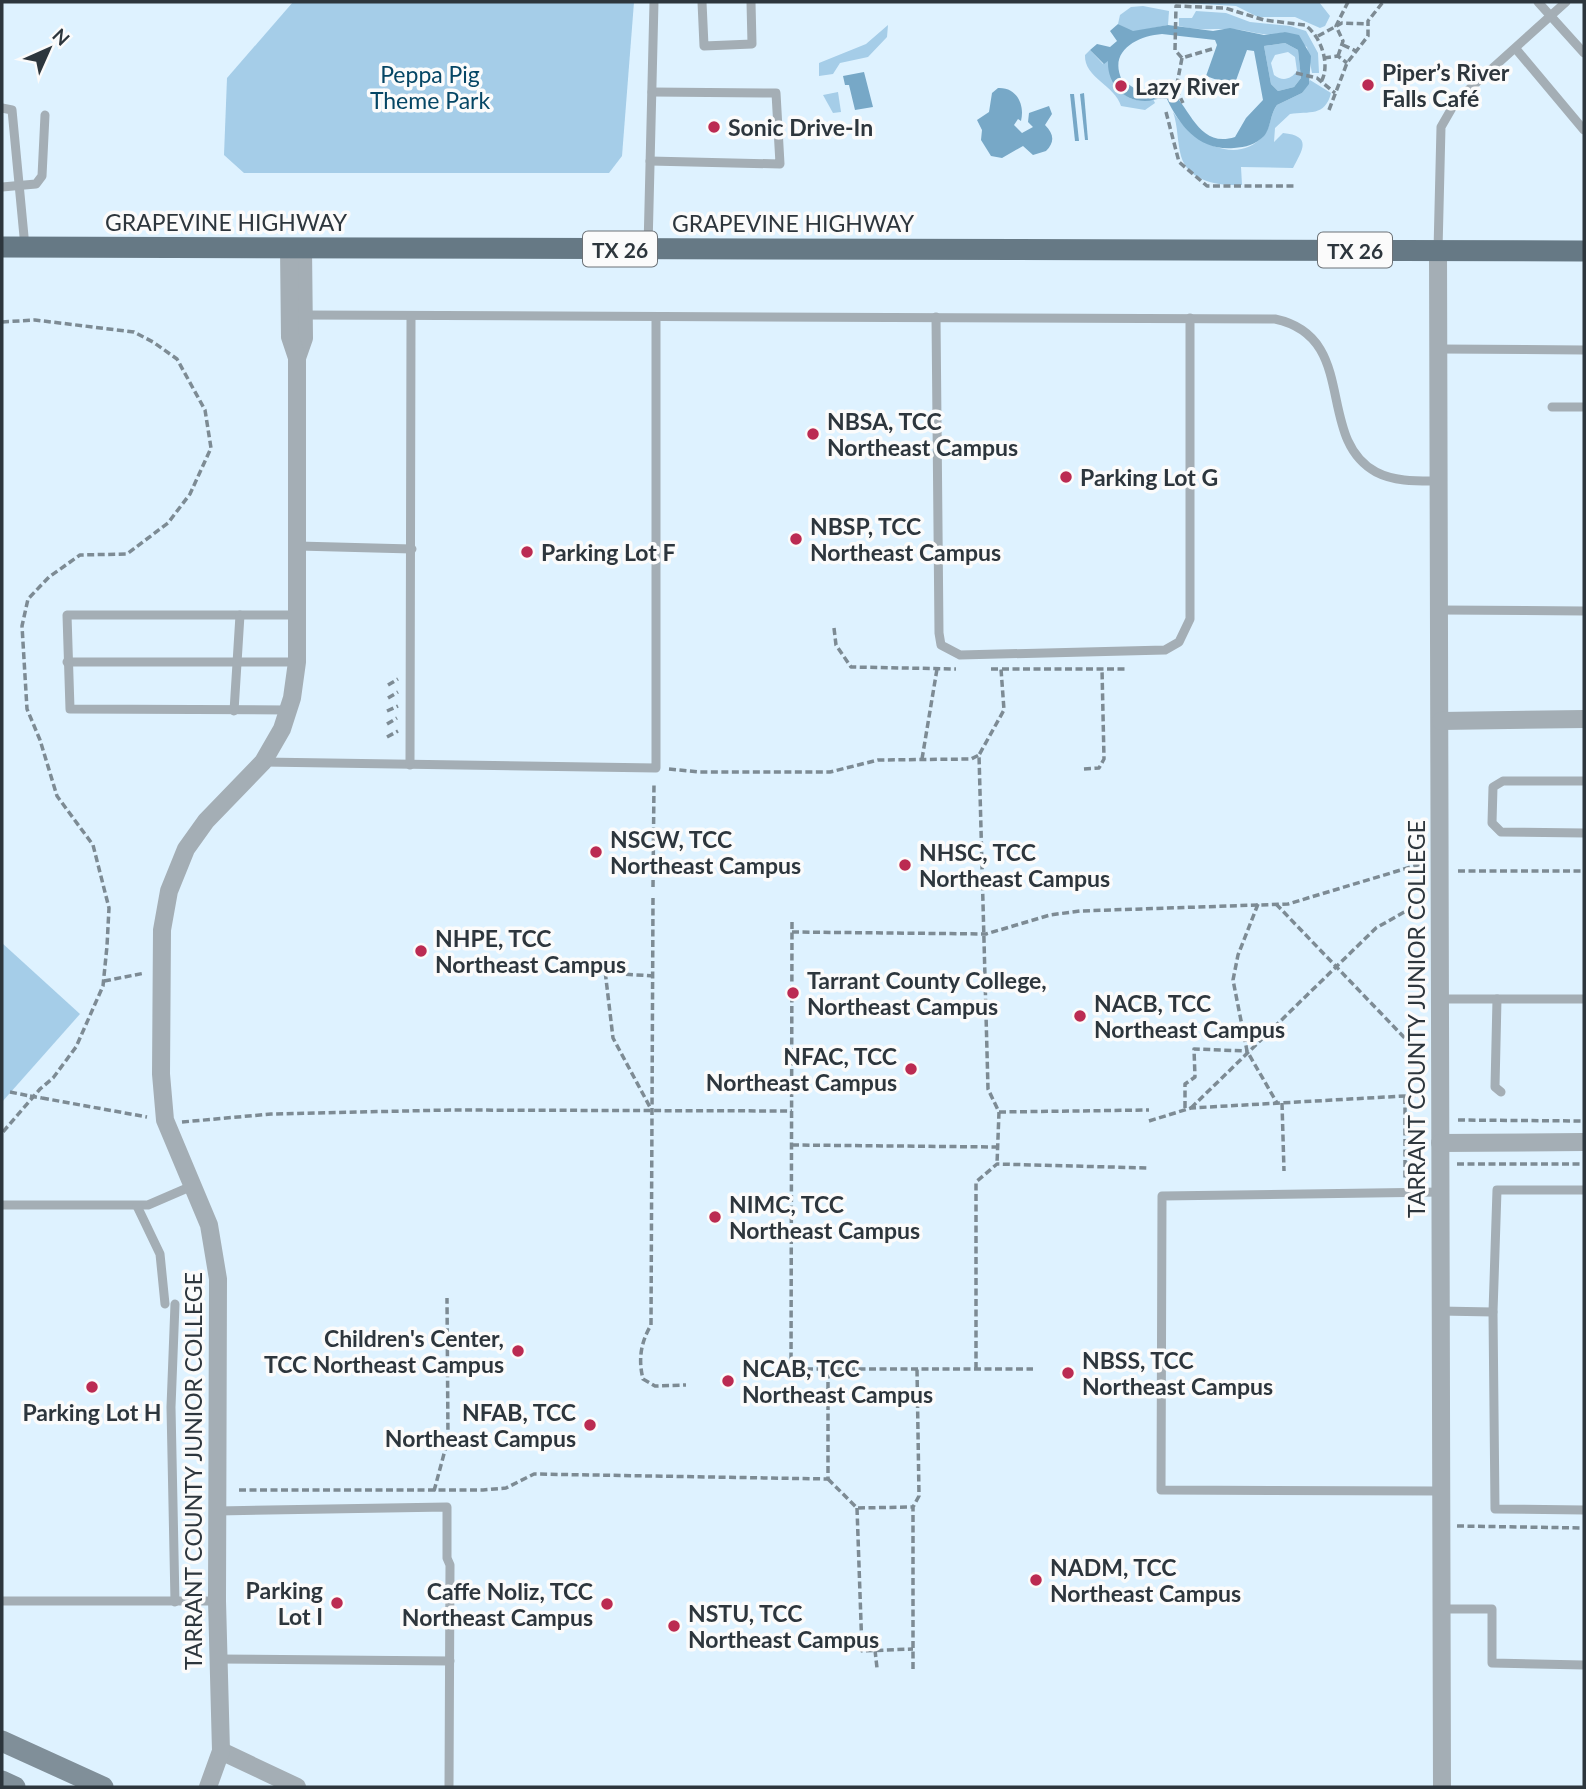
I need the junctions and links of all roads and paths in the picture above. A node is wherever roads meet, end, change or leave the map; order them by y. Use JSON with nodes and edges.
{"nodes":[{"id":1,"x":654,"y":2,"type":"edge"},
{"id":2,"x":702,"y":2,"type":"edge"},
{"id":3,"x":751,"y":2,"type":"edge"},
{"id":4,"x":1348,"y":2,"type":"edge"},
{"id":5,"x":1383,"y":2,"type":"edge"},
{"id":6,"x":1538,"y":2,"type":"edge"},
{"id":7,"x":1566,"y":2,"type":"edge"},
{"id":8,"x":1550,"y":16,"type":"junction"},
{"id":9,"x":1368,"y":24,"type":"junction"},
{"id":10,"x":1336,"y":26,"type":"junction"},
{"id":11,"x":1317,"y":37,"type":"junction"},
{"id":12,"x":1343,"y":46,"type":"junction"},
{"id":13,"x":1212,"y":49,"type":"dead end"},
{"id":14,"x":1516,"y":49,"type":"junction"},
{"id":15,"x":1356,"y":51,"type":"junction"},
{"id":16,"x":1584,"y":53,"type":"edge"},
{"id":17,"x":1338,"y":56,"type":"junction"},
{"id":18,"x":1182,"y":58,"type":"junction"},
{"id":19,"x":1324,"y":58,"type":"junction"},
{"id":20,"x":1347,"y":63,"type":"junction"},
{"id":21,"x":1296,"y":73,"type":"dead end"},
{"id":22,"x":1321,"y":82,"type":"junction"},
{"id":23,"x":652,"y":92,"type":"junction"},
{"id":24,"x":1335,"y":93,"type":"junction"},
{"id":25,"x":1183,"y":103,"type":"dead end"},
{"id":26,"x":7,"y":109,"type":"edge"},
{"id":27,"x":1329,"y":110,"type":"dead end"},
{"id":28,"x":1166,"y":112,"type":"dead end"},
{"id":29,"x":45,"y":115,"type":"dead end"},
{"id":30,"x":1584,"y":130,"type":"edge"},
{"id":31,"x":650,"y":161,"type":"junction"},
{"id":32,"x":1294,"y":186,"type":"dead end"},
{"id":33,"x":2,"y":187,"type":"edge"},
{"id":34,"x":18,"y":187,"type":"junction"},
{"id":35,"x":2,"y":247,"type":"edge"},
{"id":36,"x":25,"y":247,"type":"junction"},
{"id":37,"x":296,"y":248,"type":"junction"},
{"id":38,"x":648,"y":249,"type":"junction"},
{"id":39,"x":1438,"y":250,"type":"junction"},
{"id":40,"x":1584,"y":251,"type":"edge"},
{"id":41,"x":304,"y":315,"type":"junction"},
{"id":42,"x":411,"y":317,"type":"junction"},
{"id":43,"x":656,"y":317,"type":"junction"},
{"id":44,"x":936,"y":317,"type":"junction"},
{"id":45,"x":1190,"y":318,"type":"junction"},
{"id":46,"x":2,"y":322,"type":"edge"},
{"id":47,"x":153,"y":342,"type":"dead end"},
{"id":48,"x":1439,"y":349,"type":"junction"},
{"id":49,"x":1584,"y":350,"type":"edge"},
{"id":50,"x":297,"y":358,"type":"junction"},
{"id":51,"x":1552,"y":407,"type":"dead end"},
{"id":52,"x":1584,"y":407,"type":"edge"},
{"id":53,"x":1440,"y":481,"type":"junction"},
{"id":54,"x":298,"y":546,"type":"junction"},
{"id":55,"x":412,"y":549,"type":"junction"},
{"id":56,"x":1441,"y":610,"type":"junction"},
{"id":57,"x":1584,"y":611,"type":"edge"},
{"id":58,"x":240,"y":615,"type":"junction"},
{"id":59,"x":297,"y":615,"type":"junction"},
{"id":60,"x":834,"y":628,"type":"dead end"},
{"id":61,"x":1000,"y":654,"type":"junction"},
{"id":62,"x":67,"y":662,"type":"junction"},
{"id":63,"x":239,"y":662,"type":"junction"},
{"id":64,"x":297,"y":662,"type":"junction"},
{"id":65,"x":937,"y":669,"type":"junction"},
{"id":66,"x":962,"y":669,"type":"dead end"},
{"id":67,"x":988,"y":669,"type":"dead end"},
{"id":68,"x":1102,"y":669,"type":"junction"},
{"id":69,"x":1126,"y":669,"type":"dead end"},
{"id":70,"x":1001,"y":670,"type":"junction"},
{"id":71,"x":234,"y":710,"type":"junction"},
{"id":72,"x":289,"y":710,"type":"junction"},
{"id":73,"x":1584,"y":719,"type":"edge"},
{"id":74,"x":1441,"y":721,"type":"junction"},
{"id":75,"x":979,"y":755,"type":"junction"},
{"id":76,"x":922,"y":760,"type":"junction"},
{"id":77,"x":263,"y":762,"type":"junction"},
{"id":78,"x":410,"y":765,"type":"junction"},
{"id":79,"x":656,"y":768,"type":"junction"},
{"id":80,"x":1084,"y":769,"type":"dead end"},
{"id":81,"x":1584,"y":781,"type":"edge"},
{"id":82,"x":654,"y":783,"type":"dead end"},
{"id":83,"x":1584,"y":833,"type":"edge"},
{"id":84,"x":1424,"y":862,"type":"dead end"},
{"id":85,"x":1458,"y":872,"type":"dead end"},
{"id":86,"x":1584,"y":872,"type":"edge"},
{"id":87,"x":653,"y":887,"type":"dead end"},
{"id":88,"x":653,"y":898,"type":"dead end"},
{"id":89,"x":1258,"y":904,"type":"junction"},
{"id":90,"x":1276,"y":904,"type":"junction"},
{"id":91,"x":1422,"y":905,"type":"dead end"},
{"id":92,"x":792,"y":922,"type":"dead end"},
{"id":93,"x":792,"y":932,"type":"junction"},
{"id":94,"x":986,"y":934,"type":"junction"},
{"id":95,"x":604,"y":962,"type":"dead end"},
{"id":96,"x":1337,"y":967,"type":"junction"},
{"id":97,"x":161,"y":971,"type":"junction"},
{"id":98,"x":605,"y":973,"type":"junction"},
{"id":99,"x":654,"y":976,"type":"junction"},
{"id":100,"x":104,"y":981,"type":"dead end"},
{"id":101,"x":1440,"y":999,"type":"junction"},
{"id":102,"x":1497,"y":999,"type":"junction"},
{"id":103,"x":1584,"y":999,"type":"edge"},
{"id":104,"x":1247,"y":1051,"type":"junction"},
{"id":105,"x":1422,"y":1054,"type":"dead end"},
{"id":106,"x":10,"y":1092,"type":"dead end"},
{"id":107,"x":1501,"y":1092,"type":"dead end"},
{"id":108,"x":1422,"y":1096,"type":"dead end"},
{"id":109,"x":1405,"y":1097,"type":"junction"},
{"id":110,"x":1280,"y":1103,"type":"junction"},
{"id":111,"x":1191,"y":1108,"type":"junction"},
{"id":112,"x":1185,"y":1109,"type":"junction"},
{"id":113,"x":1149,"y":1110,"type":"dead end"},
{"id":114,"x":652,"y":1111,"type":"junction"},
{"id":115,"x":792,"y":1111,"type":"junction"},
{"id":116,"x":999,"y":1112,"type":"junction"},
{"id":117,"x":150,"y":1117,"type":"dead end"},
{"id":118,"x":1405,"y":1120,"type":"junction"},
{"id":119,"x":1425,"y":1120,"type":"dead end"},
{"id":120,"x":1458,"y":1120,"type":"dead end"},
{"id":121,"x":1149,"y":1121,"type":"dead end"},
{"id":122,"x":1584,"y":1121,"type":"edge"},
{"id":123,"x":180,"y":1123,"type":"dead end"},
{"id":124,"x":1584,"y":1142,"type":"edge"},
{"id":125,"x":1440,"y":1143,"type":"junction"},
{"id":126,"x":792,"y":1146,"type":"junction"},
{"id":127,"x":998,"y":1147,"type":"junction"},
{"id":128,"x":1405,"y":1163,"type":"junction"},
{"id":129,"x":1423,"y":1163,"type":"dead end"},
{"id":130,"x":997,"y":1164,"type":"junction"},
{"id":131,"x":1457,"y":1164,"type":"dead end"},
{"id":132,"x":1584,"y":1164,"type":"edge"},
{"id":133,"x":1148,"y":1168,"type":"dead end"},
{"id":134,"x":1284,"y":1171,"type":"dead end"},
{"id":135,"x":192,"y":1186,"type":"junction"},
{"id":136,"x":1584,"y":1190,"type":"edge"},
{"id":137,"x":1440,"y":1192,"type":"junction"},
{"id":138,"x":1405,"y":1193,"type":"junction"},
{"id":139,"x":2,"y":1205,"type":"edge"},
{"id":140,"x":137,"y":1206,"type":"junction"},
{"id":141,"x":447,"y":1298,"type":"dead end"},
{"id":142,"x":1440,"y":1311,"type":"junction"},
{"id":143,"x":1493,"y":1312,"type":"junction"},
{"id":144,"x":828,"y":1369,"type":"junction"},
{"id":145,"x":917,"y":1369,"type":"junction"},
{"id":146,"x":976,"y":1369,"type":"junction"},
{"id":147,"x":1033,"y":1369,"type":"dead end"},
{"id":148,"x":685,"y":1385,"type":"dead end"},
{"id":149,"x":828,"y":1479,"type":"junction"},
{"id":150,"x":239,"y":1490,"type":"dead end"},
{"id":151,"x":434,"y":1491,"type":"junction"},
{"id":152,"x":1439,"y":1491,"type":"junction"},
{"id":153,"x":913,"y":1507,"type":"junction"},
{"id":154,"x":857,"y":1508,"type":"junction"},
{"id":155,"x":1584,"y":1510,"type":"edge"},
{"id":156,"x":218,"y":1511,"type":"junction"},
{"id":157,"x":1455,"y":1525,"type":"dead end"},
{"id":158,"x":1584,"y":1528,"type":"edge"},
{"id":159,"x":2,"y":1601,"type":"edge"},
{"id":160,"x":217,"y":1601,"type":"junction"},
{"id":161,"x":175,"y":1602,"type":"junction"},
{"id":162,"x":1439,"y":1609,"type":"junction"},
{"id":163,"x":913,"y":1649,"type":"junction"},
{"id":164,"x":875,"y":1650,"type":"junction"},
{"id":165,"x":217,"y":1659,"type":"junction"},
{"id":166,"x":450,"y":1661,"type":"junction"},
{"id":167,"x":1584,"y":1665,"type":"edge"},
{"id":168,"x":877,"y":1668,"type":"dead end"},
{"id":169,"x":913,"y":1669,"type":"dead end"},
{"id":170,"x":2,"y":1741,"type":"edge"},
{"id":171,"x":221,"y":1751,"type":"junction"},
{"id":172,"x":2,"y":1781,"type":"edge"},
{"id":173,"x":15,"y":1787,"type":"edge"},
{"id":174,"x":103,"y":1787,"type":"edge"},
{"id":175,"x":208,"y":1787,"type":"edge"},
{"id":176,"x":297,"y":1787,"type":"edge"},
{"id":177,"x":449,"y":1787,"type":"edge"},
{"id":178,"x":1442,"y":1787,"type":"edge"}],
"edges":[{"from":1,"to":23,"type":"lane"},
{"from":2,"to":3,"type":"lane"},
{"from":4,"to":10,"type":"path"},
{"from":5,"to":9,"type":"path"},
{"from":6,"to":8,"type":"lane"},
{"from":7,"to":8,"type":"lane"},
{"from":8,"to":14,"type":"lane"},
{"from":8,"to":16,"type":"lane"},
{"from":9,"to":10,"type":"path"},
{"from":9,"to":15,"type":"path"},
{"from":10,"to":11,"type":"path"},
{"from":10,"to":12,"type":"path"},
{"from":11,"to":18,"type":"path"},
{"from":11,"to":19,"type":"path"},
{"from":12,"to":15,"type":"path"},
{"from":12,"to":17,"type":"path"},
{"from":13,"to":18,"type":"path"},
{"from":14,"to":30,"type":"lane"},
{"from":14,"to":39,"type":"lane"},
{"from":15,"to":20,"type":"path"},
{"from":17,"to":19,"type":"path"},
{"from":17,"to":20,"type":"path"},
{"from":18,"to":25,"type":"path"},
{"from":19,"to":22,"type":"path"},
{"from":20,"to":24,"type":"path"},
{"from":21,"to":22,"type":"path"},
{"from":22,"to":24,"type":"path"},
{"from":23,"to":31,"type":"lane"},
{"from":23,"to":31,"type":"lane"},
{"from":24,"to":27,"type":"path"},
{"from":26,"to":34,"type":"lane"},
{"from":28,"to":32,"type":"path"},
{"from":29,"to":34,"type":"lane"},
{"from":31,"to":38,"type":"lane"},
{"from":33,"to":34,"type":"lane"},
{"from":34,"to":36,"type":"lane"},
{"from":35,"to":36,"type":"main road","name":"GRAPEVINE HIGHWAY","number":"TX 26"},
{"from":36,"to":37,"type":"main road","name":"GRAPEVINE HIGHWAY","number":"TX 26"},
{"from":37,"to":38,"type":"main road","name":"GRAPEVINE HIGHWAY","number":"TX 26"},
{"from":37,"to":41,"type":"street","name":"TARRANT COUNTY JUNIOR COLLEGE"},
{"from":37,"to":50,"type":"street","name":"TARRANT COUNTY JUNIOR COLLEGE"},
{"from":38,"to":39,"type":"main road","name":"GRAPEVINE HIGHWAY","number":"TX 26"},
{"from":39,"to":40,"type":"main road","name":"GRAPEVINE HIGHWAY","number":"TX 26"},
{"from":39,"to":48,"type":"street","name":"TARRANT COUNTY JUNIOR COLLEGE"},
{"from":41,"to":42,"type":"lane"},
{"from":41,"to":50,"type":"street","name":"TARRANT COUNTY JUNIOR COLLEGE"},
{"from":42,"to":43,"type":"lane"},
{"from":42,"to":55,"type":"lane"},
{"from":43,"to":44,"type":"lane"},
{"from":43,"to":79,"type":"lane"},
{"from":44,"to":45,"type":"lane"},
{"from":44,"to":61,"type":"lane"},
{"from":45,"to":53,"type":"lane"},
{"from":45,"to":61,"type":"lane"},
{"from":46,"to":47,"type":"path"},
{"from":48,"to":49,"type":"lane"},
{"from":48,"to":53,"type":"street","name":"TARRANT COUNTY JUNIOR COLLEGE"},
{"from":50,"to":54,"type":"street","name":"TARRANT COUNTY JUNIOR COLLEGE"},
{"from":51,"to":52,"type":"lane"},
{"from":53,"to":56,"type":"street","name":"TARRANT COUNTY JUNIOR COLLEGE"},
{"from":54,"to":55,"type":"lane"},
{"from":54,"to":59,"type":"street","name":"TARRANT COUNTY JUNIOR COLLEGE"},
{"from":55,"to":78,"type":"lane"},
{"from":56,"to":57,"type":"lane"},
{"from":56,"to":74,"type":"street","name":"TARRANT COUNTY JUNIOR COLLEGE"},
{"from":58,"to":59,"type":"lane"},
{"from":58,"to":62,"type":"lane"},
{"from":58,"to":63,"type":"lane"},
{"from":59,"to":64,"type":"street","name":"TARRANT COUNTY JUNIOR COLLEGE"},
{"from":60,"to":65,"type":"path"},
{"from":61,"to":70,"type":"path"},
{"from":62,"to":63,"type":"lane"},
{"from":62,"to":71,"type":"lane"},
{"from":63,"to":64,"type":"lane"},
{"from":63,"to":71,"type":"lane"},
{"from":64,"to":72,"type":"street","name":"TARRANT COUNTY JUNIOR COLLEGE"},
{"from":65,"to":66,"type":"path"},
{"from":65,"to":76,"type":"path"},
{"from":67,"to":70,"type":"path"},
{"from":68,"to":69,"type":"path"},
{"from":68,"to":70,"type":"path"},
{"from":68,"to":80,"type":"path"},
{"from":70,"to":75,"type":"path"},
{"from":71,"to":72,"type":"lane"},
{"from":72,"to":77,"type":"street","name":"TARRANT COUNTY JUNIOR COLLEGE"},
{"from":73,"to":74,"type":"street"},
{"from":74,"to":101,"type":"street","name":"TARRANT COUNTY JUNIOR COLLEGE"},
{"from":75,"to":76,"type":"path"},
{"from":75,"to":94,"type":"path"},
{"from":76,"to":79,"type":"path"},
{"from":77,"to":78,"type":"lane"},
{"from":77,"to":97,"type":"street","name":"TARRANT COUNTY JUNIOR COLLEGE"},
{"from":78,"to":79,"type":"lane"},
{"from":81,"to":83,"type":"lane"},
{"from":82,"to":87,"type":"path"},
{"from":84,"to":90,"type":"path"},
{"from":85,"to":86,"type":"path"},
{"from":88,"to":99,"type":"path"},
{"from":89,"to":90,"type":"path"},
{"from":89,"to":94,"type":"path"},
{"from":89,"to":104,"type":"path"},
{"from":90,"to":96,"type":"path"},
{"from":91,"to":96,"type":"path"},
{"from":92,"to":93,"type":"path"},
{"from":93,"to":94,"type":"path"},
{"from":93,"to":115,"type":"path"},
{"from":94,"to":116,"type":"path"},
{"from":95,"to":98,"type":"path"},
{"from":96,"to":104,"type":"path"},
{"from":96,"to":105,"type":"path"},
{"from":97,"to":100,"type":"path"},
{"from":97,"to":135,"type":"street","name":"TARRANT COUNTY JUNIOR COLLEGE"},
{"from":98,"to":99,"type":"path"},
{"from":98,"to":114,"type":"path"},
{"from":99,"to":114,"type":"path"},
{"from":101,"to":102,"type":"lane"},
{"from":101,"to":125,"type":"street","name":"TARRANT COUNTY JUNIOR COLLEGE"},
{"from":102,"to":103,"type":"lane"},
{"from":102,"to":107,"type":"lane"},
{"from":104,"to":110,"type":"path"},
{"from":104,"to":111,"type":"path"},
{"from":104,"to":112,"type":"path"},
{"from":106,"to":117,"type":"path","bridge":true},
{"from":108,"to":109,"type":"path"},
{"from":109,"to":110,"type":"path"},
{"from":109,"to":118,"type":"path"},
{"from":110,"to":111,"type":"path"},
{"from":110,"to":134,"type":"path"},
{"from":111,"to":112,"type":"path"},
{"from":112,"to":121,"type":"path"},
{"from":113,"to":116,"type":"path"},
{"from":114,"to":115,"type":"path"},
{"from":114,"to":123,"type":"path"},
{"from":114,"to":148,"type":"path"},
{"from":115,"to":126,"type":"path"},
{"from":116,"to":127,"type":"path"},
{"from":118,"to":119,"type":"path"},
{"from":118,"to":128,"type":"path"},
{"from":120,"to":122,"type":"path"},
{"from":124,"to":125,"type":"street"},
{"from":125,"to":137,"type":"street","name":"TARRANT COUNTY JUNIOR COLLEGE"},
{"from":126,"to":127,"type":"path"},
{"from":126,"to":144,"type":"path"},
{"from":127,"to":130,"type":"path"},
{"from":128,"to":129,"type":"path"},
{"from":128,"to":138,"type":"path"},
{"from":130,"to":133,"type":"path"},
{"from":130,"to":146,"type":"path"},
{"from":131,"to":132,"type":"path"},
{"from":135,"to":140,"type":"lane"},
{"from":135,"to":156,"type":"street","name":"TARRANT COUNTY JUNIOR COLLEGE"},
{"from":136,"to":143,"type":"lane"},
{"from":137,"to":138,"type":"lane"},
{"from":137,"to":142,"type":"street","name":"TARRANT COUNTY JUNIOR COLLEGE"},
{"from":138,"to":152,"type":"lane"},
{"from":139,"to":140,"type":"lane"},
{"from":140,"to":161,"type":"lane"},
{"from":141,"to":151,"type":"path"},
{"from":142,"to":143,"type":"lane"},
{"from":142,"to":152,"type":"street","name":"TARRANT COUNTY JUNIOR COLLEGE"},
{"from":143,"to":155,"type":"lane"},
{"from":144,"to":145,"type":"path"},
{"from":144,"to":149,"type":"path"},
{"from":145,"to":146,"type":"path"},
{"from":145,"to":153,"type":"path"},
{"from":146,"to":147,"type":"path"},
{"from":149,"to":151,"type":"path"},
{"from":149,"to":154,"type":"path"},
{"from":150,"to":151,"type":"path"},
{"from":152,"to":162,"type":"street","name":"TARRANT COUNTY JUNIOR COLLEGE"},
{"from":153,"to":154,"type":"path"},
{"from":153,"to":163,"type":"path"},
{"from":154,"to":164,"type":"path"},
{"from":156,"to":160,"type":"street","name":"TARRANT COUNTY JUNIOR COLLEGE"},
{"from":156,"to":166,"type":"lane"},
{"from":157,"to":158,"type":"path"},
{"from":159,"to":161,"type":"lane"},
{"from":160,"to":161,"type":"lane"},
{"from":160,"to":165,"type":"street","name":"TARRANT COUNTY JUNIOR COLLEGE"},
{"from":162,"to":167,"type":"lane"},
{"from":162,"to":178,"type":"street","name":"TARRANT COUNTY JUNIOR COLLEGE"},
{"from":163,"to":164,"type":"path"},
{"from":163,"to":169,"type":"path"},
{"from":164,"to":168,"type":"path"},
{"from":165,"to":166,"type":"lane"},
{"from":165,"to":171,"type":"street","name":"TARRANT COUNTY JUNIOR COLLEGE"},
{"from":166,"to":177,"type":"lane"},
{"from":170,"to":174,"type":"main road"},
{"from":171,"to":175,"type":"street"},
{"from":171,"to":176,"type":"street"},
{"from":172,"to":173,"type":"main road"}]}
